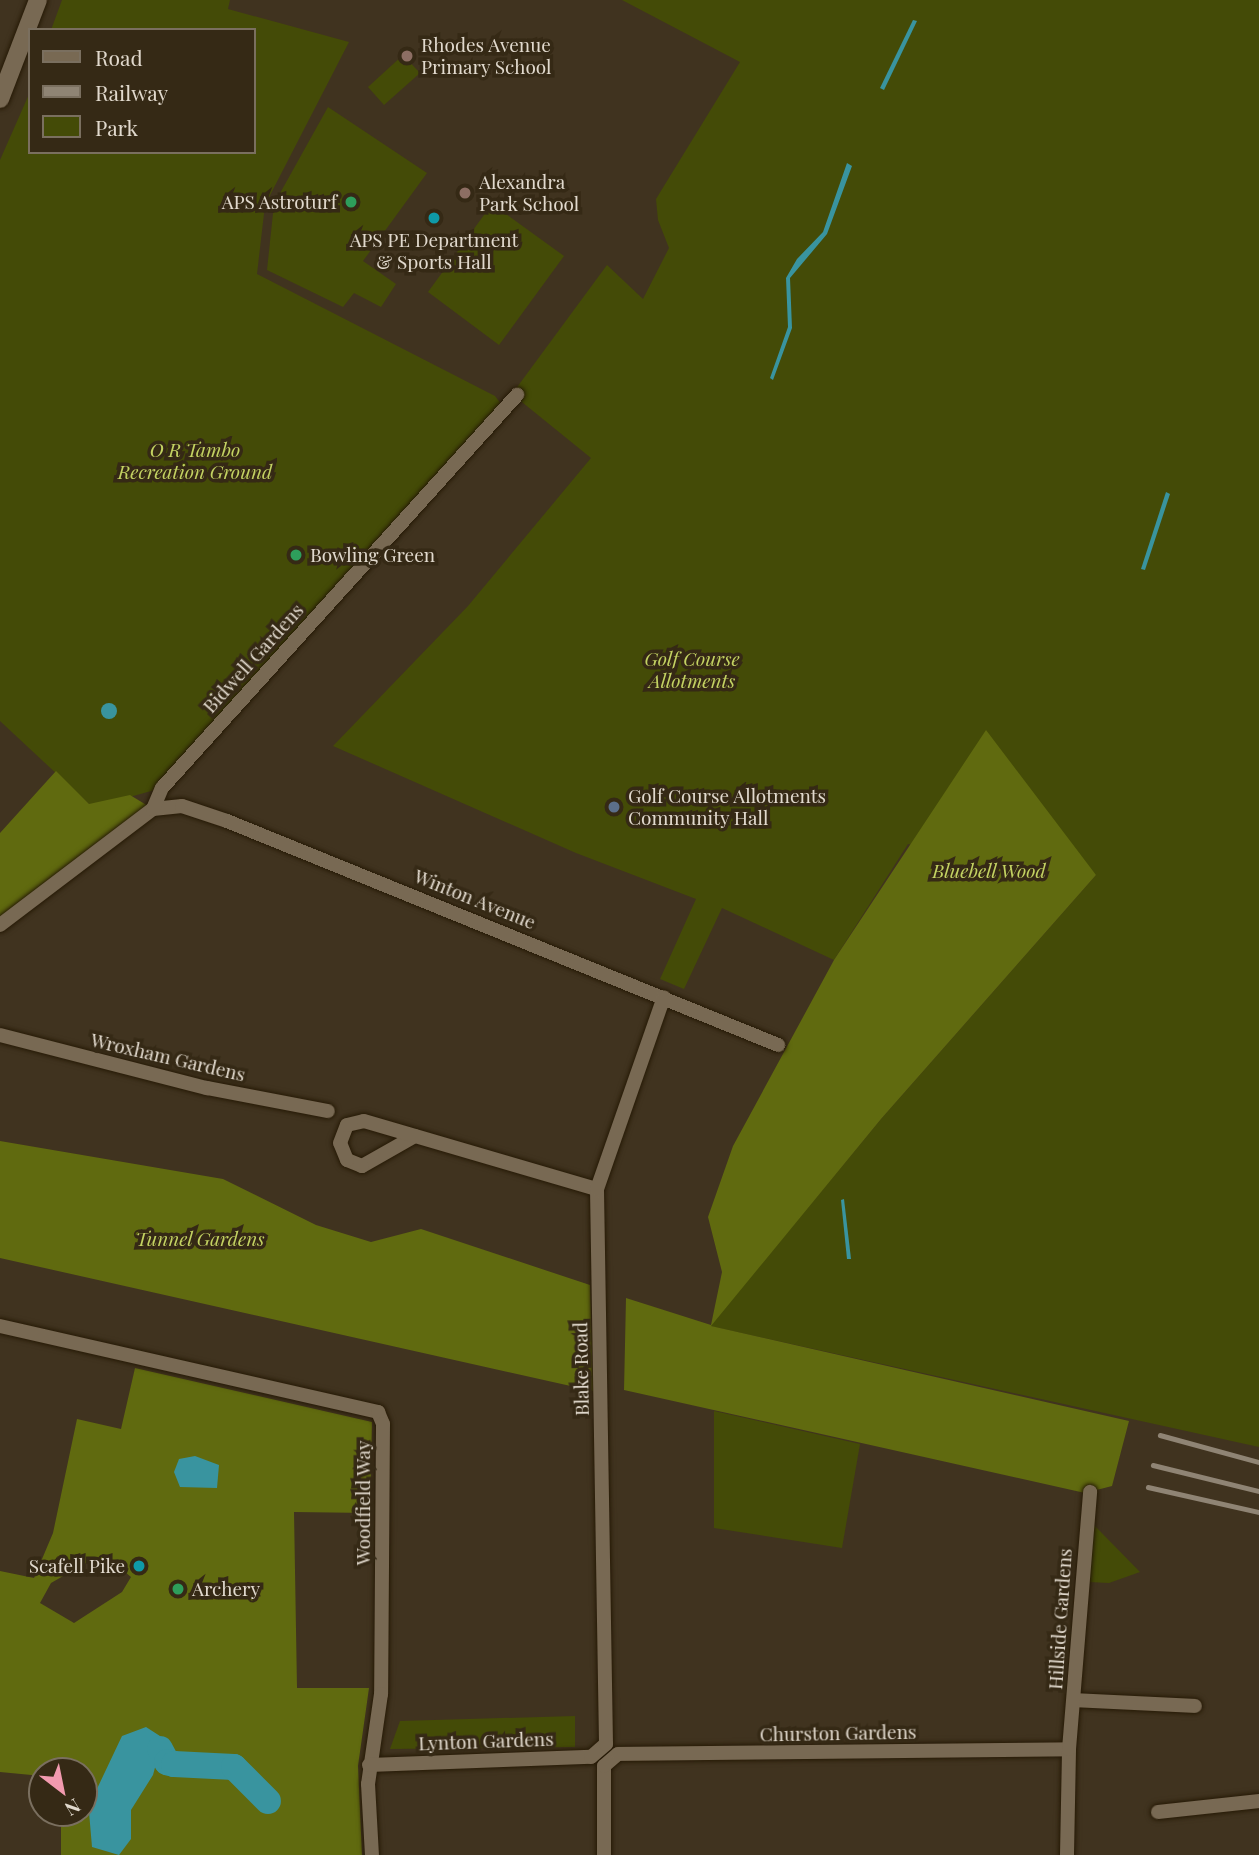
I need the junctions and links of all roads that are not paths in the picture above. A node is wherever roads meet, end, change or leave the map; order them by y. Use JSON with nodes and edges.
{"nodes":[{"id":1,"x":38,"y":0,"type":"edge"},
{"id":2,"x":0,"y":99,"type":"edge"},
{"id":3,"x":517,"y":395,"type":"dead end"},
{"id":4,"x":153,"y":809,"type":"junction"},
{"id":5,"x":0,"y":925,"type":"edge"},
{"id":6,"x":664,"y":997,"type":"junction"},
{"id":7,"x":0,"y":1035,"type":"edge"},
{"id":8,"x":778,"y":1045,"type":"dead end"},
{"id":9,"x":328,"y":1111,"type":"dead end"},
{"id":10,"x":415,"y":1136,"type":"junction"},
{"id":11,"x":597,"y":1189,"type":"junction"},
{"id":12,"x":0,"y":1326,"type":"edge"},
{"id":13,"x":1090,"y":1492,"type":"dead end"},
{"id":14,"x":1074,"y":1700,"type":"junction"},
{"id":15,"x":1195,"y":1706,"type":"dead end"},
{"id":16,"x":1069,"y":1749,"type":"junction"},
{"id":17,"x":605,"y":1755,"type":"junction"},
{"id":18,"x":369,"y":1765,"type":"junction"},
{"id":19,"x":1259,"y":1801,"type":"edge"},
{"id":20,"x":1158,"y":1812,"type":"dead end"},
{"id":21,"x":372,"y":1855,"type":"edge"},
{"id":22,"x":604,"y":1855,"type":"edge"},
{"id":23,"x":1067,"y":1855,"type":"edge"}],
"edges":[{"from":1,"to":2,"type":"main road"},
{"from":3,"to":4,"type":"street","name":"Bidwell Gardens"},
{"from":4,"to":5,"type":"street","name":"Bidwell Gardens"},
{"from":4,"to":6,"type":"street","name":"Winton Avenue"},
{"from":6,"to":8,"type":"street","name":"Winton Avenue"},
{"from":6,"to":11,"type":"street","name":"Blake Road"},
{"from":7,"to":9,"type":"street","name":"Wroxham Gardens"},
{"from":10,"to":10,"type":"street"},
{"from":10,"to":11,"type":"street"},
{"from":11,"to":17,"type":"street","name":"Blake Road"},
{"from":12,"to":18,"type":"street","name":"Woodfield Way"},
{"from":13,"to":14,"type":"street","name":"Hillside Gardens"},
{"from":14,"to":15,"type":"street"},
{"from":14,"to":16,"type":"street","name":"Hillside Gardens"},
{"from":16,"to":17,"type":"street","name":"Churston Gardens"},
{"from":16,"to":23,"type":"street","name":"Hillside Gardens"},
{"from":17,"to":18,"type":"street","name":"Lynton Gardens"},
{"from":17,"to":22,"type":"street","name":"Blake Road"},
{"from":18,"to":21,"type":"street","name":"Woodfield Way"},
{"from":19,"to":20,"type":"street"}]}
